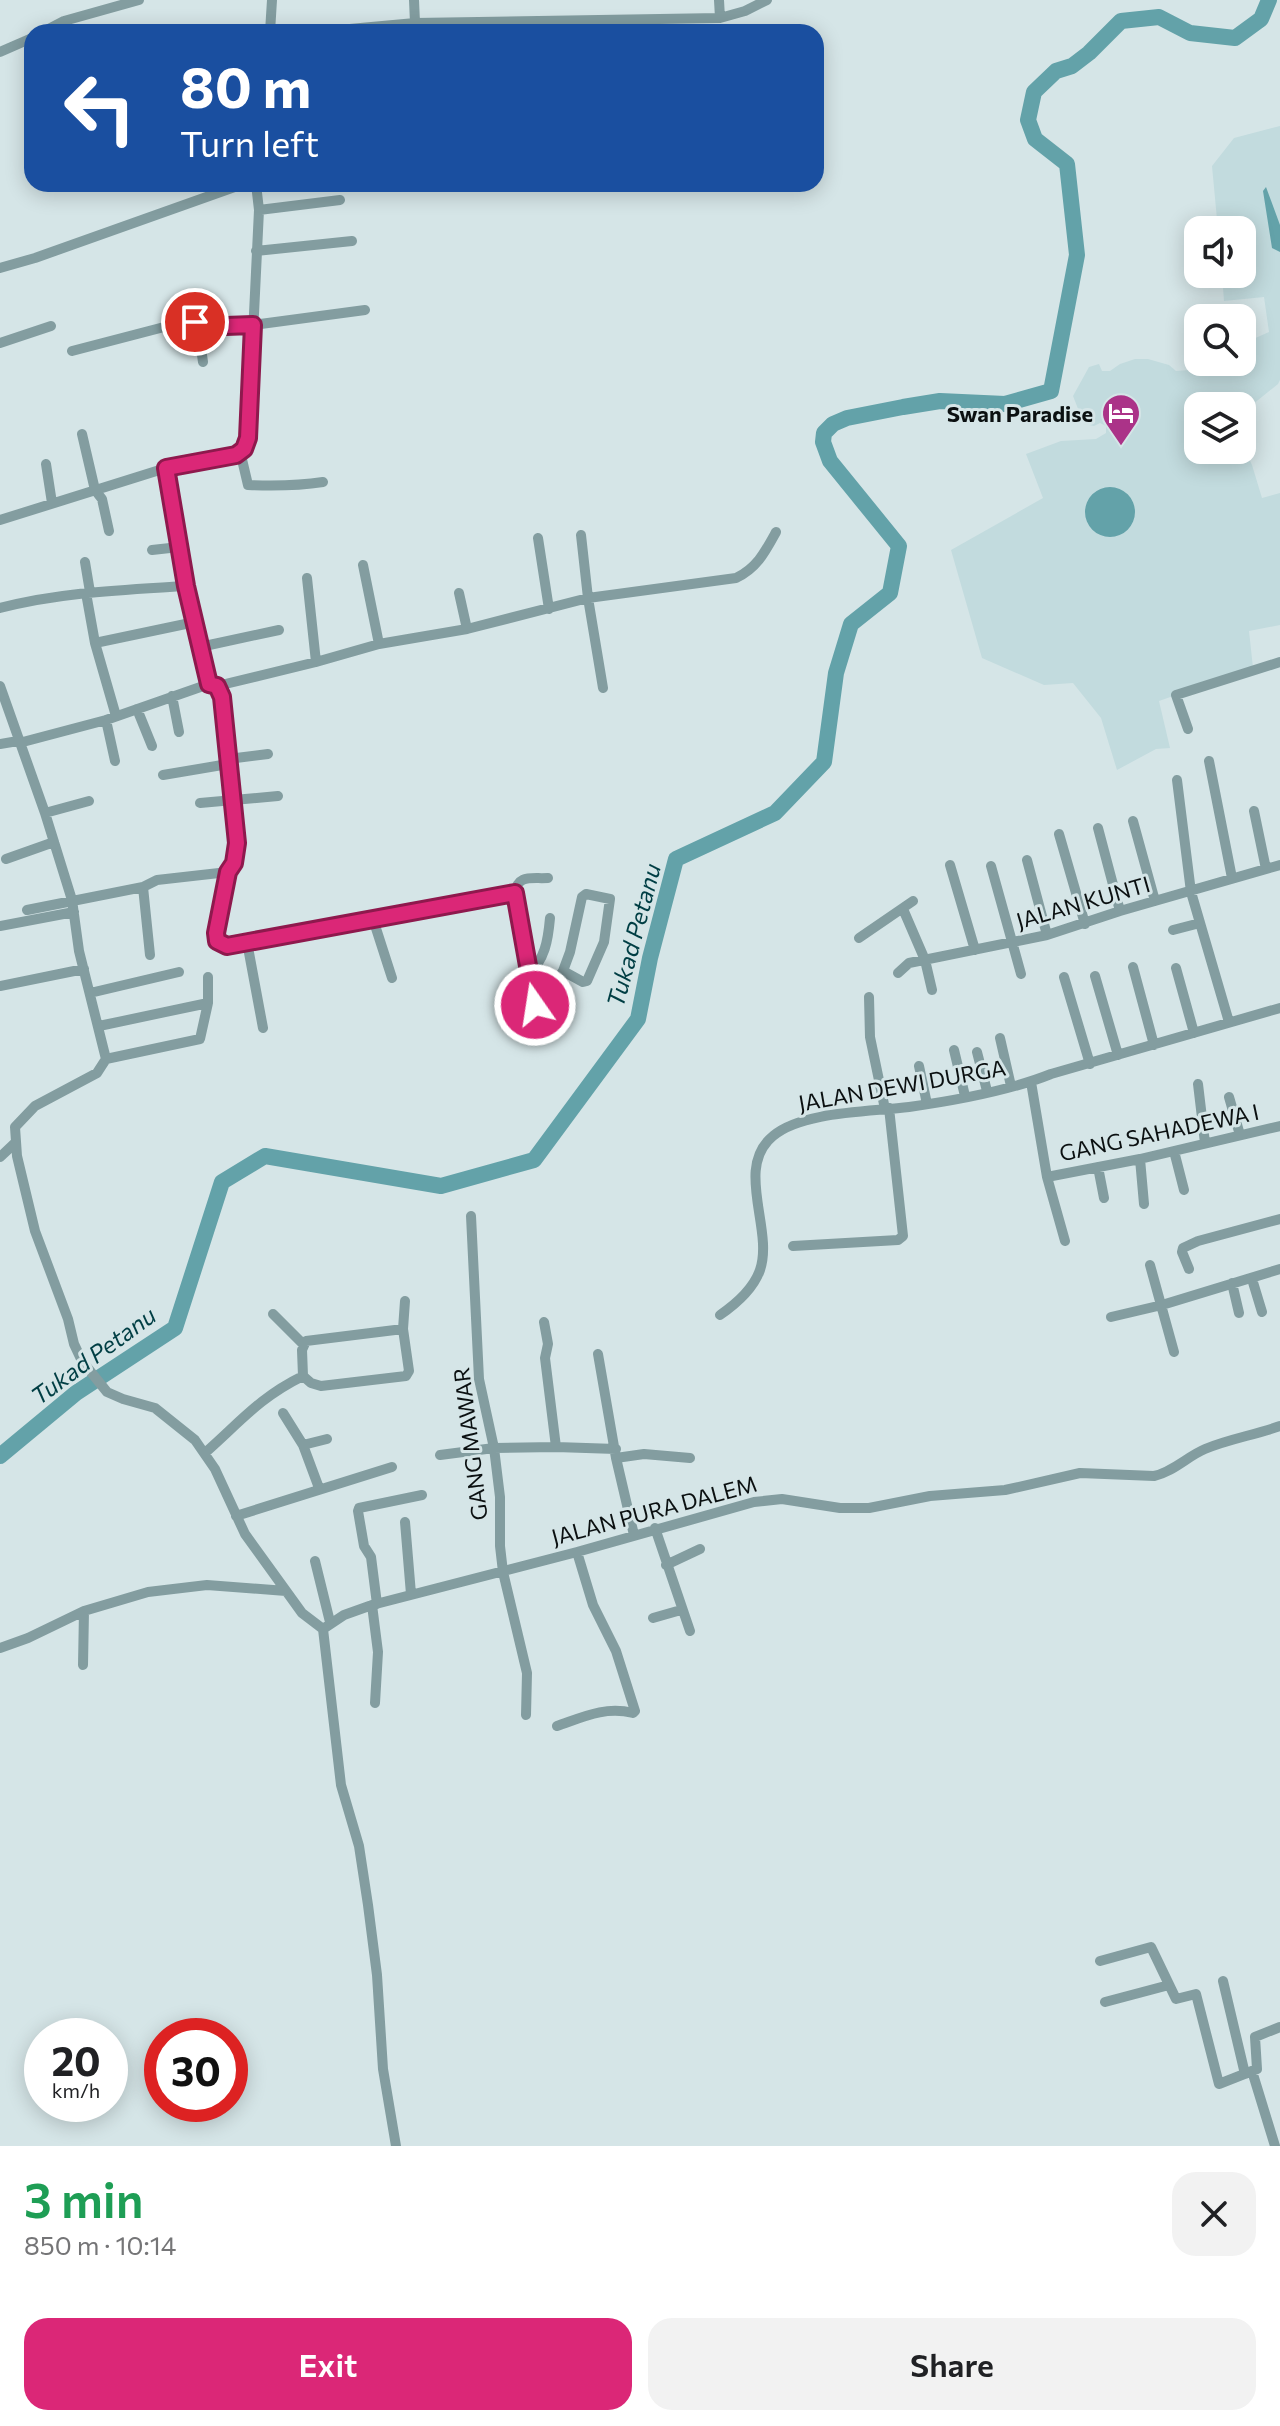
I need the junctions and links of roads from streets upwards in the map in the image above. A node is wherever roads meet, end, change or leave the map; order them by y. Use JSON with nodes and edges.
{"nodes":[{"id":1,"x":139,"y":0,"type":"edge"},
{"id":2,"x":272,"y":0,"type":"edge"},
{"id":3,"x":414,"y":0,"type":"edge"},
{"id":4,"x":719,"y":0,"type":"edge"},
{"id":5,"x":767,"y":0,"type":"edge"},
{"id":6,"x":720,"y":18,"type":"junction"},
{"id":7,"x":415,"y":23,"type":"junction"},
{"id":8,"x":58,"y":24,"type":"edge"},
{"id":9,"x":270,"y":24,"type":"edge"},
{"id":10,"x":404,"y":24,"type":"edge"},
{"id":11,"x":24,"y":42,"type":"edge"},
{"id":12,"x":0,"y":52,"type":"edge"},
{"id":13,"x":221,"y":192,"type":"edge"},
{"id":14,"x":257,"y":192,"type":"edge"},
{"id":15,"x":340,"y":200,"type":"dead end"},
{"id":16,"x":259,"y":210,"type":"junction"},
{"id":17,"x":352,"y":241,"type":"dead end"},
{"id":18,"x":256,"y":251,"type":"junction"},
{"id":19,"x":0,"y":268,"type":"edge"},
{"id":20,"x":365,"y":310,"type":"dead end"},
{"id":21,"x":253,"y":325,"type":"junction"},
{"id":22,"x":51,"y":326,"type":"dead end"},
{"id":23,"x":198,"y":327,"type":"junction"},
{"id":24,"x":0,"y":343,"type":"edge"},
{"id":25,"x":72,"y":351,"type":"dead end"},
{"id":26,"x":203,"y":362,"type":"dead end"},
{"id":27,"x":82,"y":434,"type":"dead end"},
{"id":28,"x":240,"y":451,"type":"junction"},
{"id":29,"x":46,"y":464,"type":"dead end"},
{"id":30,"x":166,"y":468,"type":"junction"},
{"id":31,"x":323,"y":482,"type":"dead end"},
{"id":32,"x":95,"y":490,"type":"junction"},
{"id":33,"x":52,"y":503,"type":"junction"},
{"id":34,"x":0,"y":520,"type":"edge"},
{"id":35,"x":109,"y":531,"type":"dead end"},
{"id":36,"x":776,"y":532,"type":"dead end"},
{"id":37,"x":581,"y":535,"type":"dead end"},
{"id":38,"x":538,"y":538,"type":"dead end"},
{"id":39,"x":179,"y":547,"type":"junction"},
{"id":40,"x":152,"y":550,"type":"dead end"},
{"id":41,"x":85,"y":562,"type":"dead end"},
{"id":42,"x":363,"y":565,"type":"dead end"},
{"id":43,"x":307,"y":578,"type":"dead end"},
{"id":44,"x":186,"y":586,"type":"junction"},
{"id":45,"x":88,"y":593,"type":"junction"},
{"id":46,"x":459,"y":593,"type":"dead end"},
{"id":47,"x":588,"y":598,"type":"junction"},
{"id":48,"x":0,"y":608,"type":"edge"},
{"id":49,"x":549,"y":609,"type":"junction"},
{"id":50,"x":195,"y":622,"type":"junction"},
{"id":51,"x":467,"y":629,"type":"junction"},
{"id":52,"x":279,"y":630,"type":"dead end"},
{"id":53,"x":95,"y":643,"type":"junction"},
{"id":54,"x":379,"y":644,"type":"junction"},
{"id":55,"x":200,"y":647,"type":"junction"},
{"id":56,"x":316,"y":662,"type":"junction"},
{"id":57,"x":1280,"y":662,"type":"edge"},
{"id":58,"x":213,"y":685,"type":"junction"},
{"id":59,"x":0,"y":686,"type":"edge"},
{"id":60,"x":603,"y":688,"type":"dead end"},
{"id":61,"x":172,"y":696,"type":"junction"},
{"id":62,"x":141,"y":703,"type":"junction"},
{"id":63,"x":111,"y":718,"type":"junction"},
{"id":64,"x":1188,"y":729,"type":"dead end"},
{"id":65,"x":179,"y":732,"type":"dead end"},
{"id":66,"x":18,"y":742,"type":"junction"},
{"id":67,"x":0,"y":744,"type":"edge"},
{"id":68,"x":152,"y":746,"type":"dead end"},
{"id":69,"x":268,"y":754,"type":"dead end"},
{"id":70,"x":115,"y":761,"type":"dead end"},
{"id":71,"x":1209,"y":761,"type":"dead end"},
{"id":72,"x":228,"y":762,"type":"junction"},
{"id":73,"x":163,"y":775,"type":"dead end"},
{"id":74,"x":1177,"y":780,"type":"dead end"},
{"id":75,"x":278,"y":796,"type":"dead end"},
{"id":76,"x":89,"y":801,"type":"dead end"},
{"id":77,"x":234,"y":801,"type":"junction"},
{"id":78,"x":200,"y":803,"type":"dead end"},
{"id":79,"x":1254,"y":811,"type":"dead end"},
{"id":80,"x":45,"y":813,"type":"junction"},
{"id":81,"x":1133,"y":821,"type":"dead end"},
{"id":82,"x":1098,"y":828,"type":"dead end"},
{"id":83,"x":1059,"y":834,"type":"dead end"},
{"id":84,"x":54,"y":842,"type":"junction"},
{"id":85,"x":6,"y":859,"type":"dead end"},
{"id":86,"x":1027,"y":860,"type":"dead end"},
{"id":87,"x":950,"y":865,"type":"dead end"},
{"id":88,"x":1280,"y":865,"type":"edge"},
{"id":89,"x":991,"y":866,"type":"dead end"},
{"id":90,"x":1266,"y":869,"type":"junction"},
{"id":91,"x":228,"y":872,"type":"junction"},
{"id":92,"x":548,"y":878,"type":"dead end"},
{"id":93,"x":1232,"y":878,"type":"junction"},
{"id":94,"x":143,"y":887,"type":"junction"},
{"id":95,"x":1191,"y":892,"type":"junction"},
{"id":96,"x":515,"y":893,"type":"junction"},
{"id":97,"x":913,"y":901,"type":"dead end"},
{"id":98,"x":1155,"y":901,"type":"junction"},
{"id":99,"x":73,"y":906,"type":"junction"},
{"id":100,"x":903,"y":909,"type":"junction"},
{"id":101,"x":27,"y":910,"type":"dead end"},
{"id":102,"x":1120,"y":911,"type":"junction"},
{"id":103,"x":550,"y":918,"type":"dead end"},
{"id":104,"x":373,"y":919,"type":"junction"},
{"id":105,"x":1200,"y":923,"type":"junction"},
{"id":106,"x":1085,"y":924,"type":"junction"},
{"id":107,"x":0,"y":926,"type":"edge"},
{"id":108,"x":1173,"y":930,"type":"dead end"},
{"id":109,"x":1047,"y":935,"type":"junction"},
{"id":110,"x":859,"y":938,"type":"dead end"},
{"id":111,"x":247,"y":942,"type":"junction"},
{"id":112,"x":1014,"y":943,"type":"junction"},
{"id":113,"x":975,"y":950,"type":"junction"},
{"id":114,"x":150,"y":955,"type":"dead end"},
{"id":115,"x":925,"y":960,"type":"junction"},
{"id":116,"x":1133,"y":967,"type":"dead end"},
{"id":117,"x":1176,"y":968,"type":"dead end"},
{"id":118,"x":84,"y":969,"type":"junction"},
{"id":119,"x":563,"y":971,"type":"junction"},
{"id":120,"x":179,"y":972,"type":"dead end"},
{"id":121,"x":898,"y":973,"type":"dead end"},
{"id":122,"x":1021,"y":974,"type":"dead end"},
{"id":123,"x":528,"y":975,"type":"junction"},
{"id":124,"x":1095,"y":976,"type":"dead end"},
{"id":125,"x":208,"y":977,"type":"dead end"},
{"id":126,"x":1064,"y":977,"type":"dead end"},
{"id":127,"x":392,"y":978,"type":"dead end"},
{"id":128,"x":0,"y":986,"type":"edge"},
{"id":129,"x":932,"y":990,"type":"dead end"},
{"id":130,"x":90,"y":993,"type":"junction"},
{"id":131,"x":869,"y":997,"type":"dead end"},
{"id":132,"x":208,"y":1003,"type":"junction"},
{"id":133,"x":1280,"y":1008,"type":"edge"},
{"id":134,"x":1229,"y":1022,"type":"junction"},
{"id":135,"x":99,"y":1026,"type":"junction"},
{"id":136,"x":263,"y":1028,"type":"dead end"},
{"id":137,"x":1194,"y":1033,"type":"junction"},
{"id":138,"x":1000,"y":1038,"type":"dead end"},
{"id":139,"x":1154,"y":1045,"type":"junction"},
{"id":140,"x":954,"y":1050,"type":"dead end"},
{"id":141,"x":977,"y":1052,"type":"dead end"},
{"id":142,"x":1118,"y":1055,"type":"junction"},
{"id":143,"x":106,"y":1059,"type":"junction"},
{"id":144,"x":1090,"y":1064,"type":"junction"},
{"id":145,"x":919,"y":1066,"type":"dead end"},
{"id":146,"x":1031,"y":1082,"type":"junction"},
{"id":147,"x":1198,"y":1084,"type":"dead end"},
{"id":148,"x":1011,"y":1086,"type":"junction"},
{"id":149,"x":987,"y":1091,"type":"junction"},
{"id":150,"x":965,"y":1096,"type":"junction"},
{"id":151,"x":1229,"y":1097,"type":"dead end"},
{"id":152,"x":927,"y":1104,"type":"junction"},
{"id":153,"x":887,"y":1109,"type":"junction"},
{"id":154,"x":1280,"y":1126,"type":"edge"},
{"id":155,"x":1240,"y":1135,"type":"junction"},
{"id":156,"x":15,"y":1143,"type":"junction"},
{"id":157,"x":1205,"y":1143,"type":"junction"},
{"id":158,"x":1174,"y":1151,"type":"junction"},
{"id":159,"x":0,"y":1157,"type":"edge"},
{"id":160,"x":1140,"y":1159,"type":"junction"},
{"id":161,"x":1098,"y":1167,"type":"junction"},
{"id":162,"x":1047,"y":1177,"type":"junction"},
{"id":163,"x":1184,"y":1190,"type":"dead end"},
{"id":164,"x":1104,"y":1198,"type":"dead end"},
{"id":165,"x":1144,"y":1204,"type":"dead end"},
{"id":166,"x":471,"y":1216,"type":"dead end"},
{"id":167,"x":1280,"y":1219,"type":"edge"},
{"id":168,"x":1065,"y":1241,"type":"dead end"},
{"id":169,"x":793,"y":1246,"type":"dead end"},
{"id":170,"x":1150,"y":1265,"type":"dead end"},
{"id":171,"x":1189,"y":1269,"type":"dead end"},
{"id":172,"x":1280,"y":1269,"type":"edge"},
{"id":173,"x":1252,"y":1279,"type":"junction"},
{"id":174,"x":1232,"y":1283,"type":"junction"},
{"id":175,"x":405,"y":1301,"type":"dead end"},
{"id":176,"x":1162,"y":1305,"type":"junction"},
{"id":177,"x":1262,"y":1312,"type":"dead end"},
{"id":178,"x":1239,"y":1313,"type":"dead end"},
{"id":179,"x":273,"y":1314,"type":"dead end"},
{"id":180,"x":720,"y":1315,"type":"dead end"},
{"id":181,"x":1111,"y":1317,"type":"dead end"},
{"id":182,"x":544,"y":1322,"type":"dead end"},
{"id":183,"x":403,"y":1329,"type":"junction"},
{"id":184,"x":303,"y":1344,"type":"junction"},
{"id":185,"x":1174,"y":1352,"type":"dead end"},
{"id":186,"x":598,"y":1354,"type":"dead end"},
{"id":187,"x":303,"y":1376,"type":"junction"},
{"id":188,"x":283,"y":1413,"type":"dead end"},
{"id":189,"x":1280,"y":1426,"type":"edge"},
{"id":190,"x":327,"y":1439,"type":"dead end"},
{"id":191,"x":303,"y":1445,"type":"junction"},
{"id":192,"x":556,"y":1447,"type":"junction"},
{"id":193,"x":494,"y":1448,"type":"junction"},
{"id":194,"x":206,"y":1452,"type":"junction"},
{"id":195,"x":616,"y":1453,"type":"junction"},
{"id":196,"x":440,"y":1455,"type":"dead end"},
{"id":197,"x":690,"y":1458,"type":"dead end"},
{"id":198,"x":392,"y":1467,"type":"dead end"},
{"id":199,"x":319,"y":1488,"type":"junction"},
{"id":200,"x":422,"y":1495,"type":"dead end"},
{"id":201,"x":236,"y":1516,"type":"junction"},
{"id":202,"x":405,"y":1522,"type":"dead end"},
{"id":203,"x":655,"y":1528,"type":"junction"},
{"id":204,"x":634,"y":1535,"type":"junction"},
{"id":205,"x":700,"y":1549,"type":"dead end"},
{"id":206,"x":577,"y":1552,"type":"junction"},
{"id":207,"x":315,"y":1561,"type":"dead end"},
{"id":208,"x":666,"y":1565,"type":"junction"},
{"id":209,"x":503,"y":1572,"type":"junction"},
{"id":210,"x":286,"y":1591,"type":"junction"},
{"id":211,"x":411,"y":1594,"type":"junction"},
{"id":212,"x":374,"y":1604,"type":"junction"},
{"id":213,"x":681,"y":1610,"type":"junction"},
{"id":214,"x":84,"y":1611,"type":"junction"},
{"id":215,"x":653,"y":1618,"type":"dead end"},
{"id":216,"x":326,"y":1625,"type":"junction"},
{"id":217,"x":690,"y":1631,"type":"dead end"},
{"id":218,"x":0,"y":1648,"type":"edge"},
{"id":219,"x":83,"y":1665,"type":"dead end"},
{"id":220,"x":375,"y":1703,"type":"dead end"},
{"id":221,"x":526,"y":1715,"type":"dead end"},
{"id":222,"x":557,"y":1726,"type":"dead end"},
{"id":223,"x":1100,"y":1961,"type":"dead end"},
{"id":224,"x":1223,"y":1981,"type":"dead end"},
{"id":225,"x":1169,"y":1985,"type":"junction"},
{"id":226,"x":1105,"y":2002,"type":"dead end"},
{"id":227,"x":1280,"y":2027,"type":"edge"},
{"id":228,"x":1248,"y":2072,"type":"junction"},
{"id":229,"x":396,"y":2146,"type":"edge"},
{"id":230,"x":1275,"y":2146,"type":"edge"}],
"edges":[{"from":1,"to":8,"type":"street"},
{"from":2,"to":9,"type":"street"},
{"from":3,"to":7,"type":"street"},
{"from":4,"to":6,"type":"street"},
{"from":5,"to":6,"type":"street"},
{"from":6,"to":7,"type":"street"},
{"from":7,"to":10,"type":"street"},
{"from":11,"to":12,"type":"street"},
{"from":13,"to":19,"type":"street"},
{"from":14,"to":16,"type":"street"},
{"from":15,"to":16,"type":"street"},
{"from":16,"to":18,"type":"street"},
{"from":17,"to":18,"type":"street"},
{"from":18,"to":21,"type":"street"},
{"from":20,"to":21,"type":"street"},
{"from":21,"to":23,"type":"street"},
{"from":21,"to":28,"type":"street"},
{"from":22,"to":24,"type":"street"},
{"from":23,"to":25,"type":"street"},
{"from":23,"to":26,"type":"street"},
{"from":27,"to":32,"type":"street"},
{"from":28,"to":30,"type":"street"},
{"from":28,"to":31,"type":"street"},
{"from":29,"to":33,"type":"street"},
{"from":30,"to":32,"type":"street"},
{"from":30,"to":39,"type":"street"},
{"from":32,"to":33,"type":"street"},
{"from":32,"to":35,"type":"street"},
{"from":33,"to":34,"type":"street"},
{"from":36,"to":47,"type":"street"},
{"from":37,"to":47,"type":"street"},
{"from":38,"to":49,"type":"street"},
{"from":39,"to":40,"type":"street"},
{"from":39,"to":44,"type":"street"},
{"from":41,"to":45,"type":"street"},
{"from":42,"to":54,"type":"street"},
{"from":43,"to":56,"type":"street"},
{"from":44,"to":45,"type":"street"},
{"from":44,"to":50,"type":"street"},
{"from":45,"to":48,"type":"street"},
{"from":45,"to":53,"type":"street"},
{"from":46,"to":51,"type":"street"},
{"from":47,"to":49,"type":"street"},
{"from":47,"to":60,"type":"street"},
{"from":49,"to":51,"type":"street"},
{"from":50,"to":53,"type":"street"},
{"from":50,"to":55,"type":"street"},
{"from":51,"to":54,"type":"street"},
{"from":52,"to":55,"type":"street"},
{"from":53,"to":63,"type":"street"},
{"from":54,"to":56,"type":"street"},
{"from":55,"to":58,"type":"street"},
{"from":56,"to":58,"type":"street"},
{"from":57,"to":64,"type":"street"},
{"from":58,"to":61,"type":"street"},
{"from":58,"to":72,"type":"street"},
{"from":59,"to":66,"type":"street"},
{"from":61,"to":62,"type":"street"},
{"from":61,"to":65,"type":"street"},
{"from":62,"to":63,"type":"street"},
{"from":62,"to":68,"type":"street"},
{"from":63,"to":66,"type":"street"},
{"from":63,"to":70,"type":"street"},
{"from":66,"to":67,"type":"street"},
{"from":66,"to":80,"type":"street"},
{"from":69,"to":72,"type":"street"},
{"from":71,"to":93,"type":"street"},
{"from":72,"to":73,"type":"street"},
{"from":72,"to":77,"type":"street"},
{"from":74,"to":95,"type":"street"},
{"from":75,"to":77,"type":"street"},
{"from":76,"to":80,"type":"street"},
{"from":77,"to":78,"type":"street"},
{"from":77,"to":91,"type":"street"},
{"from":79,"to":90,"type":"street"},
{"from":80,"to":84,"type":"street"},
{"from":81,"to":98,"type":"street"},
{"from":82,"to":102,"type":"street"},
{"from":83,"to":106,"type":"street"},
{"from":84,"to":85,"type":"street"},
{"from":84,"to":99,"type":"street"},
{"from":86,"to":109,"type":"street"},
{"from":87,"to":113,"type":"street"},
{"from":88,"to":90,"type":"street","name":"JALAN KUNTI"},
{"from":89,"to":112,"type":"street"},
{"from":90,"to":93,"type":"street","name":"JALAN KUNTI"},
{"from":91,"to":94,"type":"street"},
{"from":91,"to":111,"type":"street"},
{"from":92,"to":96,"type":"street"},
{"from":93,"to":95,"type":"street","name":"JALAN KUNTI"},
{"from":94,"to":99,"type":"street"},
{"from":94,"to":114,"type":"street"},
{"from":95,"to":98,"type":"street","name":"JALAN KUNTI"},
{"from":95,"to":105,"type":"street"},
{"from":96,"to":104,"type":"street"},
{"from":96,"to":123,"type":"street"},
{"from":97,"to":100,"type":"street"},
{"from":98,"to":102,"type":"street","name":"JALAN KUNTI"},
{"from":99,"to":101,"type":"street"},
{"from":99,"to":107,"type":"street"},
{"from":99,"to":118,"type":"street"},
{"from":100,"to":110,"type":"street"},
{"from":100,"to":115,"type":"street"},
{"from":102,"to":106,"type":"street","name":"JALAN KUNTI"},
{"from":103,"to":123,"type":"street"},
{"from":104,"to":111,"type":"street"},
{"from":104,"to":127,"type":"street"},
{"from":105,"to":108,"type":"street"},
{"from":105,"to":134,"type":"street"},
{"from":106,"to":109,"type":"street","name":"JALAN KUNTI"},
{"from":109,"to":112,"type":"street","name":"JALAN KUNTI"},
{"from":111,"to":136,"type":"street"},
{"from":112,"to":113,"type":"street","name":"JALAN KUNTI"},
{"from":112,"to":122,"type":"street"},
{"from":113,"to":115,"type":"street","name":"JALAN KUNTI"},
{"from":115,"to":121,"type":"street","name":"JALAN KUNTI"},
{"from":115,"to":129,"type":"street"},
{"from":116,"to":139,"type":"street"},
{"from":117,"to":137,"type":"street"},
{"from":118,"to":128,"type":"street"},
{"from":118,"to":130,"type":"street"},
{"from":119,"to":119,"type":"street"},
{"from":119,"to":123,"type":"street"},
{"from":120,"to":130,"type":"street"},
{"from":124,"to":142,"type":"street"},
{"from":125,"to":132,"type":"street"},
{"from":126,"to":144,"type":"street"},
{"from":130,"to":135,"type":"street"},
{"from":131,"to":153,"type":"street"},
{"from":132,"to":135,"type":"street"},
{"from":132,"to":143,"type":"street"},
{"from":133,"to":134,"type":"street","name":"JALAN DEWI DURGA"},
{"from":134,"to":137,"type":"street","name":"JALAN DEWI DURGA"},
{"from":135,"to":143,"type":"street"},
{"from":137,"to":139,"type":"street","name":"JALAN DEWI DURGA"},
{"from":138,"to":148,"type":"street"},
{"from":139,"to":142,"type":"street","name":"JALAN DEWI DURGA"},
{"from":140,"to":150,"type":"street"},
{"from":141,"to":149,"type":"street"},
{"from":142,"to":144,"type":"street","name":"JALAN DEWI DURGA"},
{"from":143,"to":156,"type":"street"},
{"from":144,"to":146,"type":"street","name":"JALAN DEWI DURGA"},
{"from":145,"to":152,"type":"street"},
{"from":146,"to":148,"type":"street","name":"JALAN DEWI DURGA"},
{"from":146,"to":162,"type":"street"},
{"from":147,"to":157,"type":"street"},
{"from":148,"to":149,"type":"street","name":"JALAN DEWI DURGA"},
{"from":149,"to":150,"type":"street","name":"JALAN DEWI DURGA"},
{"from":150,"to":152,"type":"street","name":"JALAN DEWI DURGA"},
{"from":151,"to":155,"type":"street"},
{"from":152,"to":153,"type":"street","name":"JALAN DEWI DURGA"},
{"from":153,"to":169,"type":"street"},
{"from":153,"to":180,"type":"street","name":"JALAN DEWI DURGA"},
{"from":154,"to":155,"type":"street","name":"GANG SAHADEWA I"},
{"from":155,"to":157,"type":"street","name":"GANG SAHADEWA I"},
{"from":156,"to":159,"type":"street"},
{"from":156,"to":194,"type":"street"},
{"from":157,"to":158,"type":"street","name":"GANG SAHADEWA I"},
{"from":158,"to":160,"type":"street","name":"GANG SAHADEWA I"},
{"from":158,"to":163,"type":"street"},
{"from":160,"to":161,"type":"street","name":"GANG SAHADEWA I"},
{"from":160,"to":165,"type":"street"},
{"from":161,"to":162,"type":"street","name":"GANG SAHADEWA I"},
{"from":161,"to":164,"type":"street"},
{"from":162,"to":168,"type":"street"},
{"from":166,"to":193,"type":"street","name":"GANG MAWAR"},
{"from":167,"to":171,"type":"street"},
{"from":170,"to":176,"type":"street"},
{"from":172,"to":173,"type":"street"},
{"from":173,"to":174,"type":"street"},
{"from":173,"to":177,"type":"street"},
{"from":174,"to":176,"type":"street"},
{"from":174,"to":178,"type":"street"},
{"from":175,"to":183,"type":"street"},
{"from":176,"to":181,"type":"street"},
{"from":176,"to":185,"type":"street"},
{"from":179,"to":184,"type":"street"},
{"from":182,"to":192,"type":"street"},
{"from":183,"to":184,"type":"street"},
{"from":183,"to":187,"type":"street"},
{"from":184,"to":187,"type":"street"},
{"from":186,"to":195,"type":"street"},
{"from":187,"to":194,"type":"street"},
{"from":188,"to":191,"type":"street"},
{"from":189,"to":203,"type":"street","name":"JALAN PURA DALEM"},
{"from":190,"to":191,"type":"street"},
{"from":191,"to":199,"type":"street"},
{"from":192,"to":193,"type":"street"},
{"from":192,"to":195,"type":"street"},
{"from":193,"to":196,"type":"street"},
{"from":193,"to":209,"type":"street","name":"GANG MAWAR"},
{"from":194,"to":201,"type":"street"},
{"from":195,"to":197,"type":"street"},
{"from":195,"to":204,"type":"street"},
{"from":198,"to":199,"type":"street"},
{"from":199,"to":201,"type":"street"},
{"from":200,"to":212,"type":"street"},
{"from":201,"to":210,"type":"street"},
{"from":202,"to":211,"type":"street"},
{"from":203,"to":204,"type":"street","name":"JALAN PURA DALEM"},
{"from":203,"to":208,"type":"street"},
{"from":204,"to":206,"type":"street","name":"JALAN PURA DALEM"},
{"from":205,"to":208,"type":"street"},
{"from":206,"to":209,"type":"street","name":"JALAN PURA DALEM"},
{"from":206,"to":222,"type":"street"},
{"from":207,"to":216,"type":"street"},
{"from":208,"to":213,"type":"street"},
{"from":209,"to":211,"type":"street","name":"JALAN PURA DALEM"},
{"from":209,"to":221,"type":"street","name":"GANG MAWAR"},
{"from":210,"to":214,"type":"street"},
{"from":210,"to":216,"type":"street"},
{"from":211,"to":212,"type":"street","name":"JALAN PURA DALEM"},
{"from":212,"to":216,"type":"street","name":"JALAN PURA DALEM"},
{"from":212,"to":220,"type":"street"},
{"from":213,"to":215,"type":"street"},
{"from":213,"to":217,"type":"street"},
{"from":214,"to":218,"type":"street"},
{"from":214,"to":219,"type":"street"},
{"from":216,"to":229,"type":"street"},
{"from":223,"to":225,"type":"street"},
{"from":224,"to":228,"type":"street"},
{"from":225,"to":226,"type":"street"},
{"from":225,"to":228,"type":"street"},
{"from":227,"to":228,"type":"street"},
{"from":228,"to":230,"type":"street"}]}
